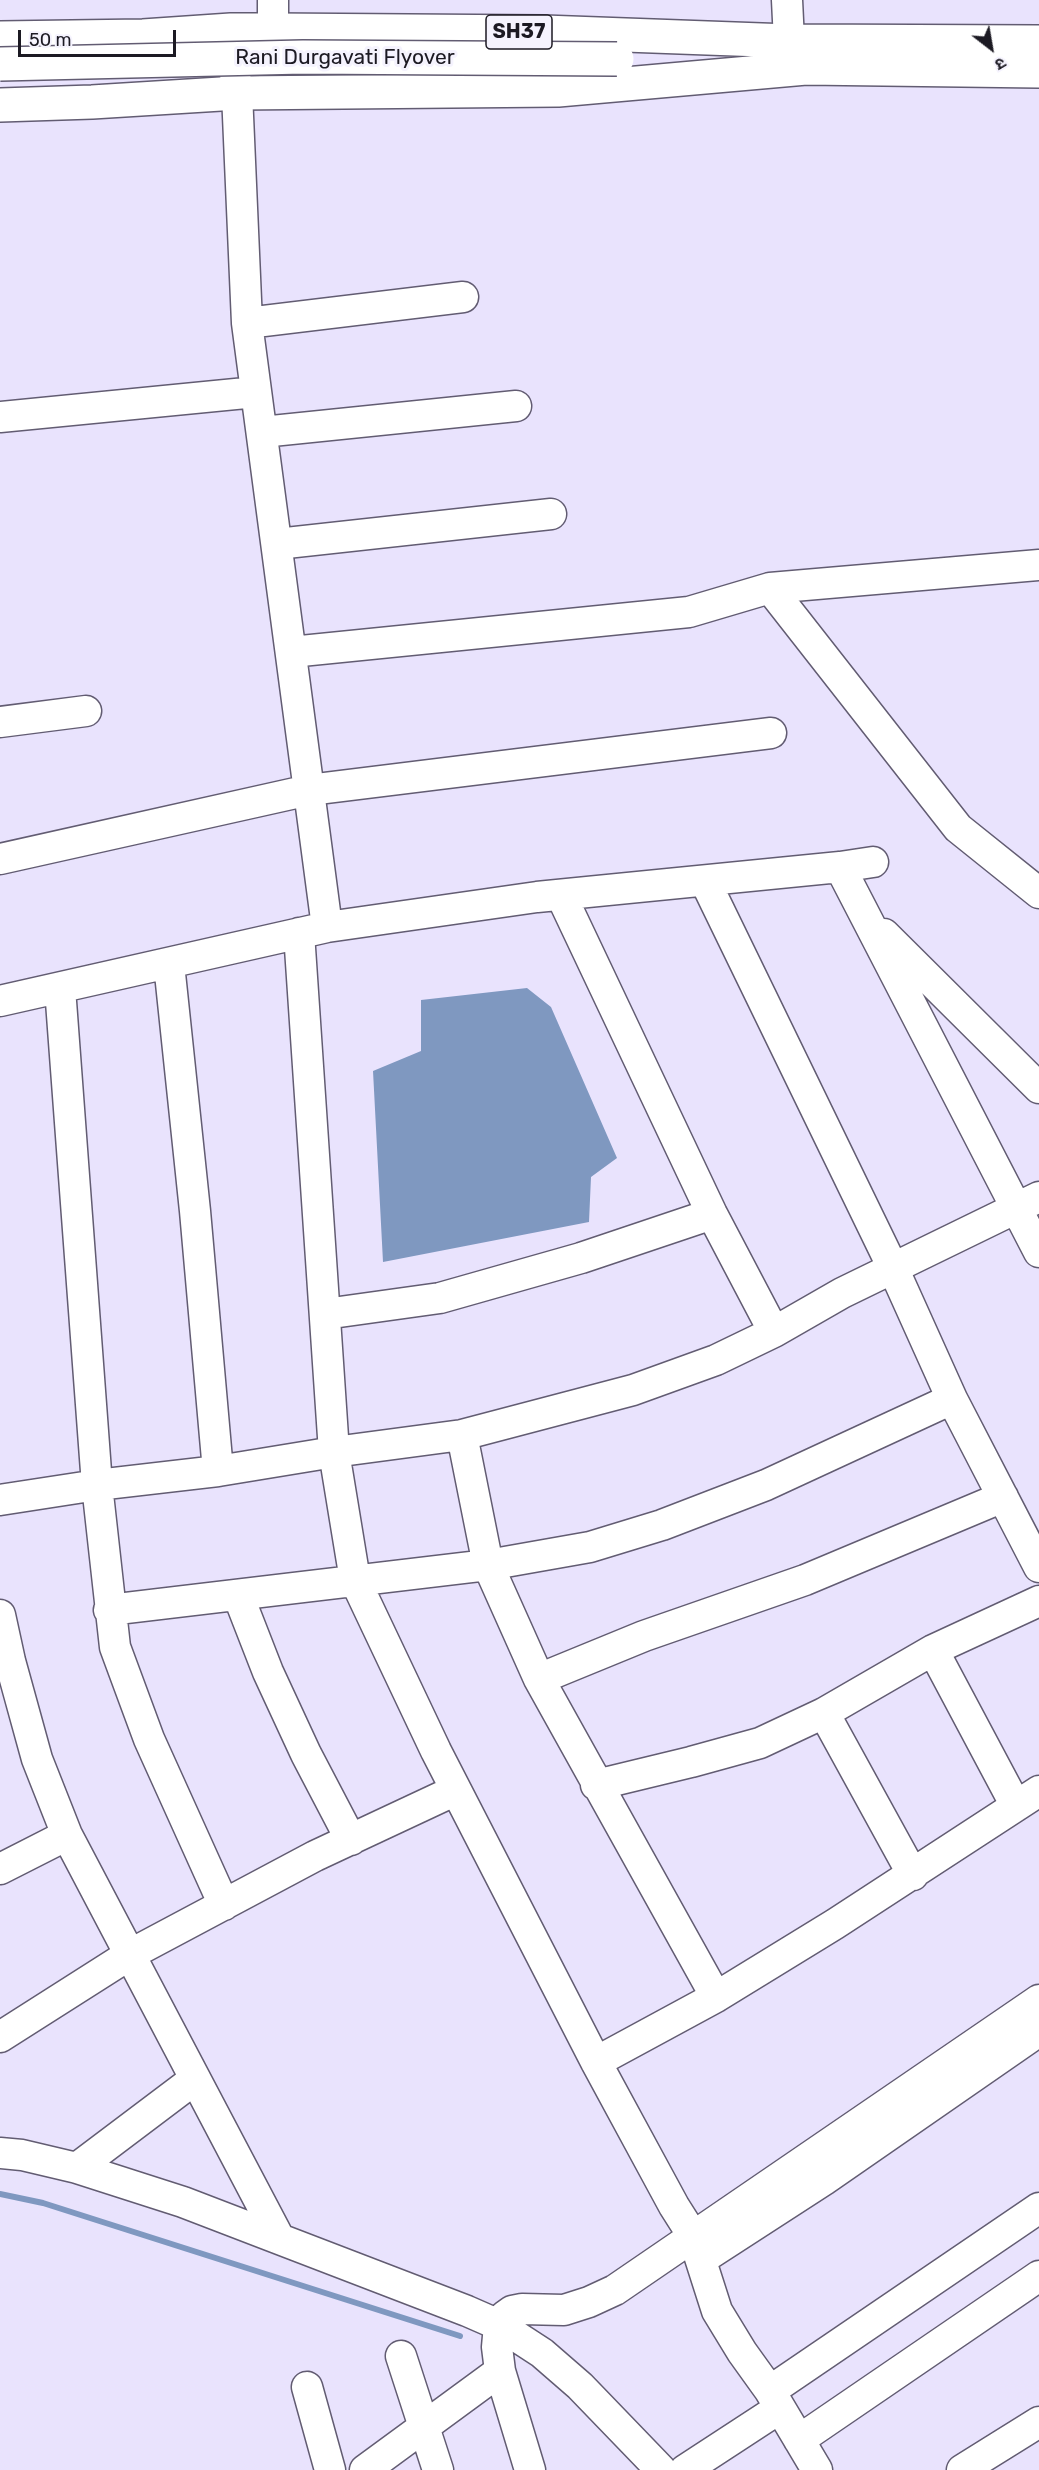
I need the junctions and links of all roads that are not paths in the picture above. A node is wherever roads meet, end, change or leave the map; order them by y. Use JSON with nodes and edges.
{"nodes":[{"id":1,"x":787,"y":0,"type":"edge"},
{"id":2,"x":273,"y":15,"type":"edge"},
{"id":3,"x":231,"y":30,"type":"junction"},
{"id":4,"x":686,"y":37,"type":"junction"},
{"id":5,"x":0,"y":38,"type":"edge"},
{"id":6,"x":789,"y":41,"type":"junction"},
{"id":7,"x":1039,"y":42,"type":"edge"},
{"id":8,"x":617,"y":59,"type":"junction"},
{"id":9,"x":0,"y":64,"type":"edge"},
{"id":10,"x":1039,"y":71,"type":"edge"},
{"id":11,"x":674,"y":80,"type":"junction"},
{"id":12,"x":237,"y":93,"type":"junction"},
{"id":13,"x":0,"y":105,"type":"edge"},
{"id":14,"x":463,"y":297,"type":"dead end"},
{"id":15,"x":247,"y":323,"type":"junction"},
{"id":16,"x":256,"y":392,"type":"junction"},
{"id":17,"x":516,"y":405,"type":"dead end"},
{"id":18,"x":0,"y":417,"type":"edge"},
{"id":19,"x":262,"y":432,"type":"junction"},
{"id":20,"x":551,"y":514,"type":"dead end"},
{"id":21,"x":277,"y":544,"type":"junction"},
{"id":22,"x":1039,"y":565,"type":"edge"},
{"id":23,"x":770,"y":588,"type":"junction"},
{"id":24,"x":291,"y":652,"type":"junction"},
{"id":25,"x":86,"y":711,"type":"dead end"},
{"id":26,"x":0,"y":722,"type":"edge"},
{"id":27,"x":771,"y":733,"type":"dead end"},
{"id":28,"x":309,"y":790,"type":"junction"},
{"id":29,"x":0,"y":859,"type":"edge"},
{"id":30,"x":873,"y":862,"type":"dead end"},
{"id":31,"x":840,"y":867,"type":"junction"},
{"id":32,"x":705,"y":881,"type":"junction"},
{"id":33,"x":1039,"y":893,"type":"edge"},
{"id":34,"x":561,"y":895,"type":"junction"},
{"id":35,"x":864,"y":915,"type":"junction"},
{"id":36,"x":313,"y":930,"type":"junction"},
{"id":37,"x":168,"y":964,"type":"junction"},
{"id":38,"x":60,"y":988,"type":"junction"},
{"id":39,"x":0,"y":1001,"type":"edge"},
{"id":40,"x":1039,"y":1088,"type":"edge"},
{"id":41,"x":1027,"y":1203,"type":"edge"},
{"id":42,"x":712,"y":1214,"type":"junction"},
{"id":43,"x":1039,"y":1252,"type":"edge"},
{"id":44,"x":893,"y":1268,"type":"junction"},
{"id":45,"x":325,"y":1314,"type":"junction"},
{"id":46,"x":774,"y":1332,"type":"junction"},
{"id":47,"x":952,"y":1399,"type":"junction"},
{"id":48,"x":462,"y":1435,"type":"junction"},
{"id":49,"x":334,"y":1452,"type":"junction"},
{"id":50,"x":218,"y":1472,"type":"junction"},
{"id":51,"x":97,"y":1485,"type":"junction"},
{"id":52,"x":1003,"y":1497,"type":"junction"},
{"id":53,"x":0,"y":1500,"type":"edge"},
{"id":54,"x":488,"y":1565,"type":"junction"},
{"id":55,"x":1039,"y":1567,"type":"edge"},
{"id":56,"x":354,"y":1580,"type":"junction"},
{"id":57,"x":238,"y":1595,"type":"junction"},
{"id":58,"x":1039,"y":1601,"type":"edge"},
{"id":59,"x":110,"y":1610,"type":"junction"},
{"id":60,"x":0,"y":1615,"type":"edge"},
{"id":61,"x":933,"y":1650,"type":"junction"},
{"id":62,"x":539,"y":1679,"type":"junction"},
{"id":63,"x":824,"y":1713,"type":"junction"},
{"id":64,"x":596,"y":1785,"type":"junction"},
{"id":65,"x":456,"y":1790,"type":"junction"},
{"id":66,"x":1028,"y":1798,"type":"edge"},
{"id":67,"x":67,"y":1836,"type":"junction"},
{"id":68,"x":351,"y":1840,"type":"junction"},
{"id":69,"x":0,"y":1869,"type":"edge"},
{"id":70,"x":913,"y":1875,"type":"junction"},
{"id":71,"x":224,"y":1905,"type":"junction"},
{"id":72,"x":129,"y":1955,"type":"junction"},
{"id":73,"x":716,"y":1997,"type":"junction"},
{"id":74,"x":1039,"y":2000,"type":"edge"},
{"id":75,"x":1039,"y":2031,"type":"edge"},
{"id":76,"x":0,"y":2037,"type":"edge"},
{"id":77,"x":596,"y":2062,"type":"junction"},
{"id":78,"x":195,"y":2079,"type":"junction"},
{"id":79,"x":0,"y":2153,"type":"edge"},
{"id":80,"x":77,"y":2168,"type":"junction"},
{"id":81,"x":1039,"y":2208,"type":"edge"},
{"id":82,"x":279,"y":2238,"type":"junction"},
{"id":83,"x":698,"y":2248,"type":"junction"},
{"id":84,"x":1039,"y":2276,"type":"edge"},
{"id":85,"x":499,"y":2325,"type":"junction"},
{"id":86,"x":401,"y":2356,"type":"dead end"},
{"id":87,"x":500,"y":2371,"type":"junction"},
{"id":88,"x":307,"y":2387,"type":"dead end"},
{"id":89,"x":775,"y":2399,"type":"junction"},
{"id":90,"x":1039,"y":2422,"type":"edge"},
{"id":91,"x":424,"y":2427,"type":"junction"},
{"id":92,"x":799,"y":2440,"type":"junction"},
{"id":93,"x":634,"y":2441,"type":"junction"},
{"id":94,"x":330,"y":2470,"type":"edge"},
{"id":95,"x":364,"y":2470,"type":"edge"},
{"id":96,"x":438,"y":2470,"type":"edge"},
{"id":97,"x":530,"y":2470,"type":"edge"},
{"id":98,"x":639,"y":2470,"type":"edge"},
{"id":99,"x":661,"y":2470,"type":"edge"},
{"id":100,"x":685,"y":2470,"type":"edge"},
{"id":101,"x":817,"y":2470,"type":"edge"},
{"id":102,"x":962,"y":2470,"type":"edge"}],
"edges":[{"from":1,"to":6,"type":"street"},
{"from":2,"to":3,"type":"main road","number":"SH37"},
{"from":2,"to":4,"type":"main road","number":"SH37"},
{"from":3,"to":5,"type":"main road","number":"SH37"},
{"from":3,"to":12,"type":"street"},
{"from":4,"to":6,"type":"main road","number":"SH37"},
{"from":4,"to":8,"type":"main road","name":"Rani Durgavati Flyover"},
{"from":6,"to":7,"type":"main road","number":"SH37"},
{"from":8,"to":9,"type":"main road","name":"Rani Durgavati Flyover","bridge":true},
{"from":8,"to":11,"type":"main road","name":"Rani Durgavati Flyover"},
{"from":10,"to":11,"type":"main road"},
{"from":11,"to":12,"type":"main road"},
{"from":12,"to":13,"type":"main road"},
{"from":12,"to":15,"type":"street"},
{"from":14,"to":15,"type":"street"},
{"from":15,"to":16,"type":"street"},
{"from":16,"to":18,"type":"street"},
{"from":16,"to":19,"type":"street"},
{"from":17,"to":19,"type":"street"},
{"from":19,"to":21,"type":"street"},
{"from":20,"to":21,"type":"street"},
{"from":21,"to":24,"type":"street"},
{"from":22,"to":23,"type":"street"},
{"from":23,"to":24,"type":"street"},
{"from":23,"to":33,"type":"street"},
{"from":24,"to":28,"type":"street"},
{"from":25,"to":26,"type":"street"},
{"from":27,"to":28,"type":"street"},
{"from":28,"to":29,"type":"street"},
{"from":28,"to":36,"type":"street"},
{"from":30,"to":31,"type":"street"},
{"from":31,"to":32,"type":"street"},
{"from":31,"to":35,"type":"street"},
{"from":32,"to":34,"type":"street"},
{"from":32,"to":44,"type":"street"},
{"from":34,"to":36,"type":"street"},
{"from":34,"to":42,"type":"street"},
{"from":35,"to":40,"type":"street"},
{"from":35,"to":41,"type":"street"},
{"from":36,"to":37,"type":"street"},
{"from":36,"to":45,"type":"street"},
{"from":37,"to":38,"type":"street"},
{"from":37,"to":50,"type":"street"},
{"from":38,"to":39,"type":"street"},
{"from":38,"to":51,"type":"street"},
{"from":41,"to":43,"type":"street"},
{"from":41,"to":44,"type":"street"},
{"from":42,"to":45,"type":"street"},
{"from":42,"to":46,"type":"street"},
{"from":44,"to":46,"type":"street"},
{"from":44,"to":47,"type":"street"},
{"from":45,"to":49,"type":"street"},
{"from":46,"to":48,"type":"street"},
{"from":47,"to":52,"type":"street"},
{"from":47,"to":54,"type":"street"},
{"from":48,"to":49,"type":"street"},
{"from":48,"to":54,"type":"street"},
{"from":49,"to":50,"type":"street"},
{"from":49,"to":56,"type":"street"},
{"from":50,"to":51,"type":"street"},
{"from":51,"to":53,"type":"street"},
{"from":51,"to":59,"type":"street"},
{"from":52,"to":55,"type":"street"},
{"from":52,"to":62,"type":"street"},
{"from":54,"to":56,"type":"street"},
{"from":54,"to":62,"type":"street"},
{"from":56,"to":57,"type":"street"},
{"from":56,"to":65,"type":"street"},
{"from":57,"to":59,"type":"street"},
{"from":57,"to":68,"type":"street"},
{"from":58,"to":61,"type":"street"},
{"from":59,"to":71,"type":"street"},
{"from":60,"to":67,"type":"street"},
{"from":61,"to":63,"type":"street"},
{"from":61,"to":66,"type":"street"},
{"from":62,"to":64,"type":"street"},
{"from":63,"to":64,"type":"street"},
{"from":63,"to":70,"type":"street"},
{"from":64,"to":73,"type":"street"},
{"from":65,"to":68,"type":"street"},
{"from":65,"to":77,"type":"street"},
{"from":66,"to":70,"type":"street"},
{"from":67,"to":69,"type":"street"},
{"from":67,"to":72,"type":"street"},
{"from":68,"to":71,"type":"street"},
{"from":70,"to":73,"type":"street"},
{"from":71,"to":72,"type":"street"},
{"from":72,"to":76,"type":"street"},
{"from":72,"to":78,"type":"street"},
{"from":73,"to":77,"type":"street"},
{"from":74,"to":83,"type":"street"},
{"from":75,"to":83,"type":"street"},
{"from":77,"to":83,"type":"street"},
{"from":78,"to":80,"type":"street"},
{"from":78,"to":82,"type":"street"},
{"from":79,"to":80,"type":"street"},
{"from":80,"to":82,"type":"street"},
{"from":81,"to":89,"type":"street"},
{"from":82,"to":85,"type":"street"},
{"from":83,"to":85,"type":"street"},
{"from":83,"to":89,"type":"street"},
{"from":84,"to":92,"type":"street"},
{"from":85,"to":87,"type":"street"},
{"from":85,"to":93,"type":"street"},
{"from":86,"to":91,"type":"street"},
{"from":87,"to":91,"type":"street"},
{"from":87,"to":97,"type":"street"},
{"from":88,"to":94,"type":"street"},
{"from":89,"to":92,"type":"street"},
{"from":89,"to":100,"type":"street"},
{"from":90,"to":102,"type":"street"},
{"from":91,"to":95,"type":"street"},
{"from":91,"to":96,"type":"street"},
{"from":92,"to":101,"type":"street"},
{"from":93,"to":98,"type":"street"},
{"from":93,"to":99,"type":"street"}]}
